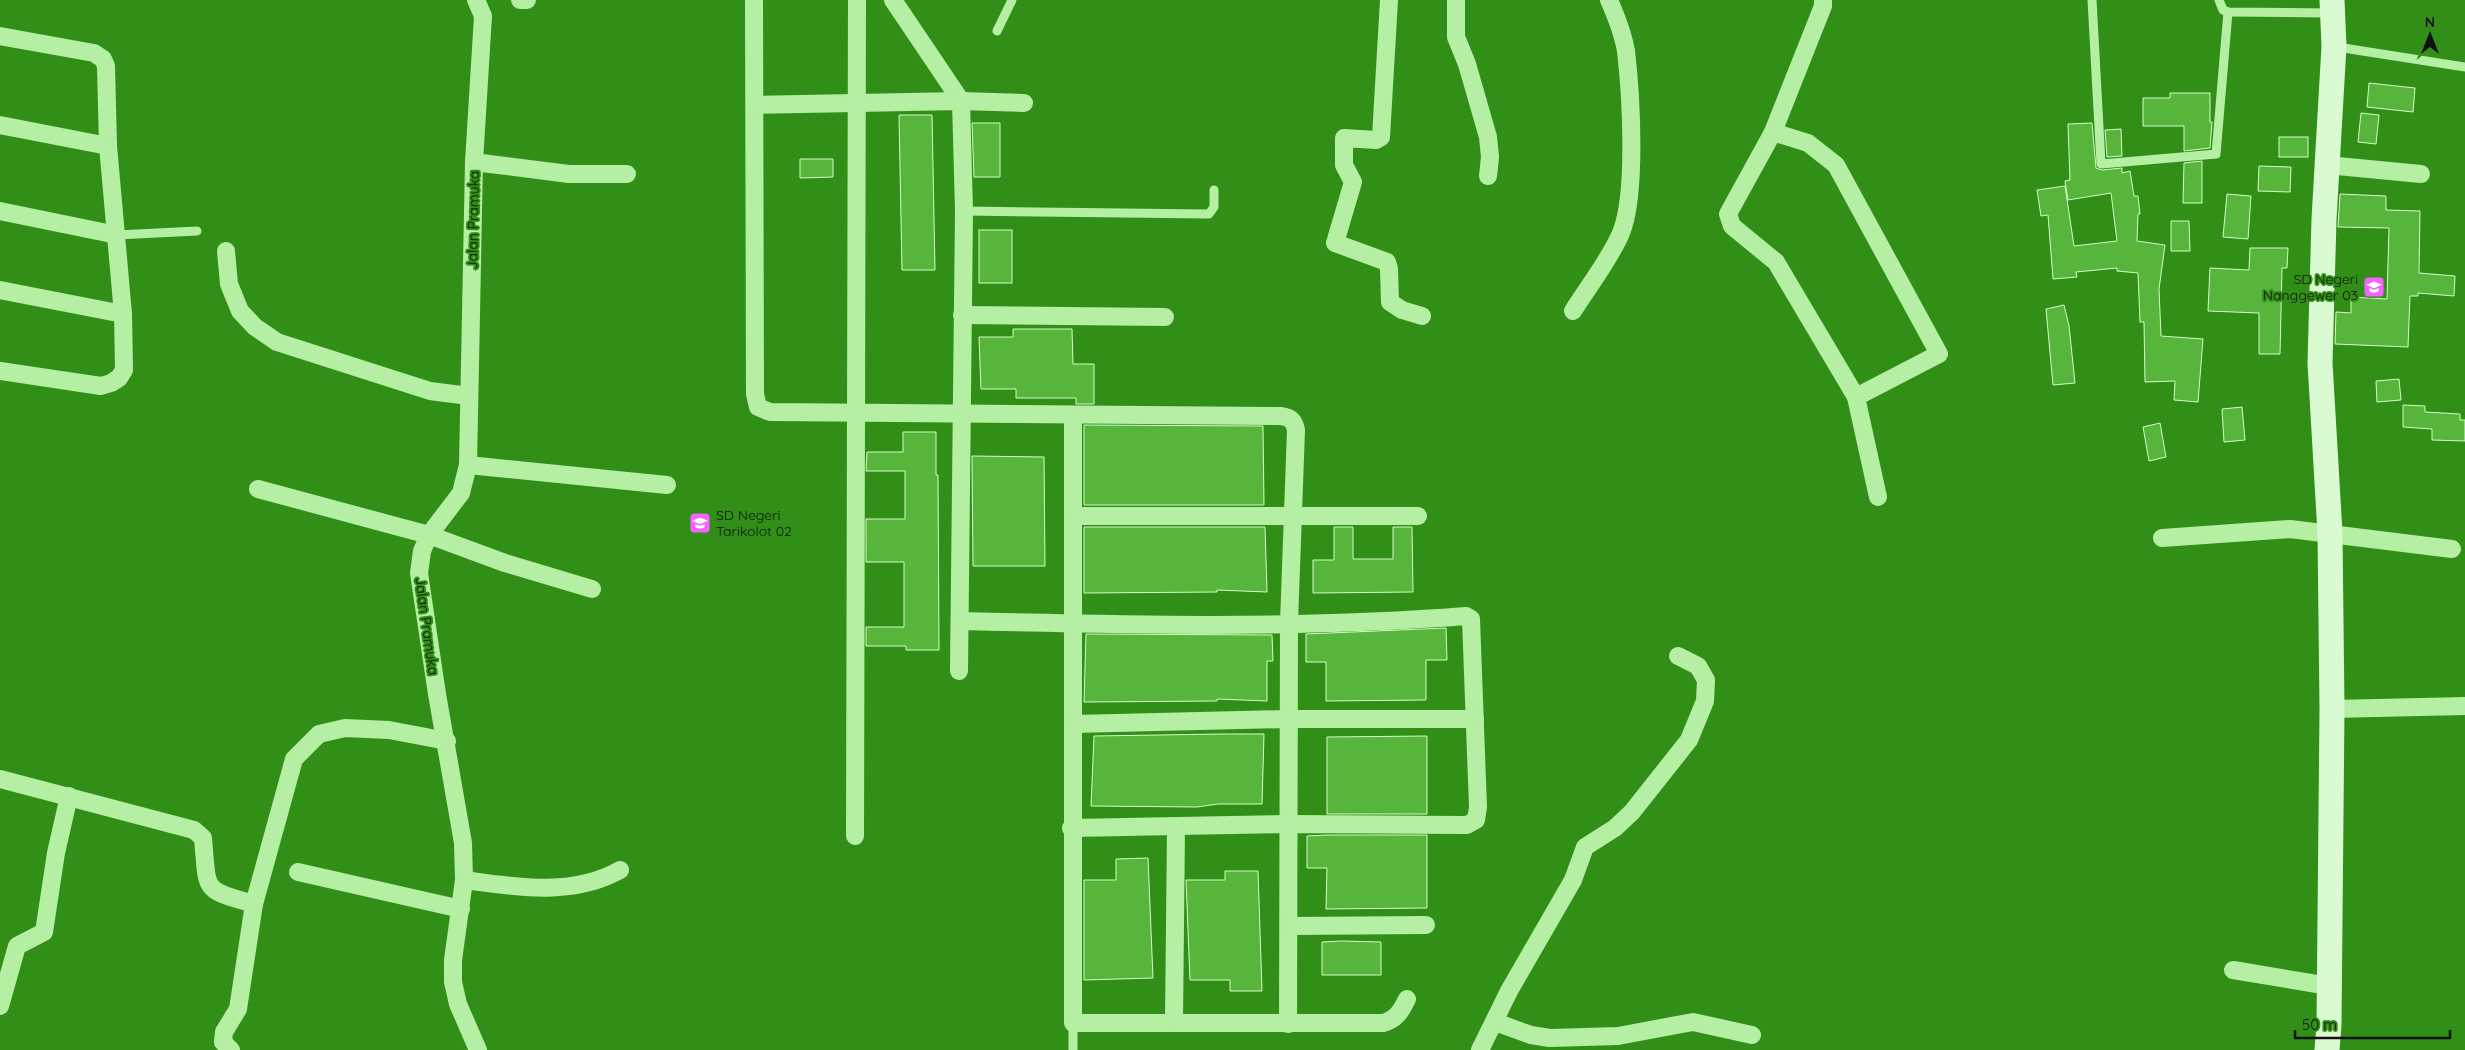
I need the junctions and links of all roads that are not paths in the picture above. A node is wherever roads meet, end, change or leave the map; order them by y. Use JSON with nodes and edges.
{"nodes":[{"id":1,"x":476,"y":0,"type":"edge"},
{"id":2,"x":520,"y":0,"type":"edge"},
{"id":3,"x":527,"y":0,"type":"edge"},
{"id":4,"x":754,"y":0,"type":"edge"},
{"id":5,"x":857,"y":0,"type":"edge"},
{"id":6,"x":893,"y":0,"type":"edge"},
{"id":7,"x":1012,"y":0,"type":"edge"},
{"id":8,"x":1389,"y":0,"type":"edge"},
{"id":9,"x":1456,"y":0,"type":"edge"},
{"id":10,"x":1609,"y":0,"type":"edge"},
{"id":11,"x":1823,"y":0,"type":"edge"},
{"id":12,"x":2092,"y":0,"type":"edge"},
{"id":13,"x":2219,"y":0,"type":"edge"},
{"id":14,"x":2332,"y":6,"type":"edge"},
{"id":15,"x":2228,"y":12,"type":"junction"},
{"id":16,"x":997,"y":31,"type":"dead end"},
{"id":17,"x":0,"y":36,"type":"edge"},
{"id":18,"x":2334,"y":46,"type":"junction"},
{"id":19,"x":2465,"y":67,"type":"edge"},
{"id":20,"x":961,"y":101,"type":"junction"},
{"id":21,"x":858,"y":103,"type":"junction"},
{"id":22,"x":1024,"y":103,"type":"dead end"},
{"id":23,"x":755,"y":105,"type":"junction"},
{"id":24,"x":0,"y":126,"type":"edge"},
{"id":25,"x":1773,"y":132,"type":"junction"},
{"id":26,"x":108,"y":146,"type":"junction"},
{"id":27,"x":474,"y":162,"type":"junction"},
{"id":28,"x":2327,"y":165,"type":"junction"},
{"id":29,"x":627,"y":174,"type":"dead end"},
{"id":30,"x":2421,"y":174,"type":"dead end"},
{"id":31,"x":1488,"y":176,"type":"dead end"},
{"id":32,"x":1214,"y":190,"type":"dead end"},
{"id":33,"x":964,"y":210,"type":"junction"},
{"id":34,"x":0,"y":211,"type":"edge"},
{"id":35,"x":197,"y":231,"type":"dead end"},
{"id":36,"x":117,"y":235,"type":"junction"},
{"id":37,"x":226,"y":251,"type":"dead end"},
{"id":38,"x":0,"y":290,"type":"edge"},
{"id":39,"x":1574,"y":311,"type":"dead end"},
{"id":40,"x":123,"y":314,"type":"junction"},
{"id":41,"x":962,"y":315,"type":"junction"},
{"id":42,"x":1422,"y":316,"type":"dead end"},
{"id":43,"x":1165,"y":317,"type":"dead end"},
{"id":44,"x":0,"y":371,"type":"edge"},
{"id":45,"x":469,"y":396,"type":"junction"},
{"id":46,"x":1856,"y":397,"type":"junction"},
{"id":47,"x":854,"y":412,"type":"junction"},
{"id":48,"x":961,"y":413,"type":"junction"},
{"id":49,"x":1073,"y":415,"type":"junction"},
{"id":50,"x":468,"y":465,"type":"junction"},
{"id":51,"x":667,"y":484,"type":"dead end"},
{"id":52,"x":258,"y":489,"type":"dead end"},
{"id":53,"x":1878,"y":497,"type":"dead end"},
{"id":54,"x":1074,"y":516,"type":"junction"},
{"id":55,"x":1418,"y":516,"type":"dead end"},
{"id":56,"x":1294,"y":517,"type":"junction"},
{"id":57,"x":2330,"y":533,"type":"junction"},
{"id":58,"x":429,"y":534,"type":"junction"},
{"id":59,"x":2162,"y":538,"type":"dead end"},
{"id":60,"x":2452,"y":549,"type":"dead end"},
{"id":61,"x":592,"y":589,"type":"dead end"},
{"id":62,"x":960,"y":620,"type":"junction"},
{"id":63,"x":1289,"y":623,"type":"junction"},
{"id":64,"x":1072,"y":624,"type":"junction"},
{"id":65,"x":1678,"y":656,"type":"dead end"},
{"id":66,"x":958,"y":671,"type":"dead end"},
{"id":67,"x":2465,"y":706,"type":"edge"},
{"id":68,"x":2332,"y":709,"type":"junction"},
{"id":69,"x":1288,"y":719,"type":"junction"},
{"id":70,"x":1475,"y":719,"type":"junction"},
{"id":71,"x":1073,"y":724,"type":"junction"},
{"id":72,"x":447,"y":741,"type":"junction"},
{"id":73,"x":0,"y":779,"type":"edge"},
{"id":74,"x":69,"y":796,"type":"junction"},
{"id":75,"x":1287,"y":824,"type":"junction"},
{"id":76,"x":1176,"y":827,"type":"junction"},
{"id":77,"x":1071,"y":828,"type":"junction"},
{"id":78,"x":855,"y":836,"type":"dead end"},
{"id":79,"x":620,"y":870,"type":"dead end"},
{"id":80,"x":298,"y":872,"type":"dead end"},
{"id":81,"x":464,"y":880,"type":"junction"},
{"id":82,"x":254,"y":904,"type":"junction"},
{"id":83,"x":461,"y":909,"type":"junction"},
{"id":84,"x":1426,"y":925,"type":"dead end"},
{"id":85,"x":1290,"y":926,"type":"junction"},
{"id":86,"x":2233,"y":970,"type":"dead end"},
{"id":87,"x":2329,"y":986,"type":"junction"},
{"id":88,"x":1407,"y":999,"type":"dead end"},
{"id":89,"x":0,"y":1006,"type":"edge"},
{"id":90,"x":1174,"y":1022,"type":"junction"},
{"id":91,"x":1495,"y":1022,"type":"junction"},
{"id":92,"x":1073,"y":1023,"type":"junction"},
{"id":93,"x":1288,"y":1024,"type":"junction"},
{"id":94,"x":1752,"y":1035,"type":"dead end"},
{"id":95,"x":230,"y":1050,"type":"edge"},
{"id":96,"x":478,"y":1050,"type":"edge"},
{"id":97,"x":1073,"y":1050,"type":"edge"},
{"id":98,"x":1480,"y":1050,"type":"edge"},
{"id":99,"x":2327,"y":1050,"type":"edge"}],
"edges":[{"from":1,"to":27,"type":"street","name":"Jalan Pramuka"},
{"from":2,"to":3,"type":"street"},
{"from":4,"to":23,"type":"street"},
{"from":5,"to":21,"type":"street"},
{"from":6,"to":20,"type":"street"},
{"from":7,"to":16,"type":"lane"},
{"from":8,"to":42,"type":"street"},
{"from":9,"to":31,"type":"street"},
{"from":10,"to":39,"type":"street"},
{"from":11,"to":25,"type":"street"},
{"from":12,"to":15,"type":"lane"},
{"from":13,"to":15,"type":"lane"},
{"from":14,"to":15,"type":"lane"},
{"from":14,"to":18,"type":"street"},
{"from":17,"to":26,"type":"street"},
{"from":18,"to":19,"type":"lane"},
{"from":18,"to":28,"type":"street"},
{"from":20,"to":21,"type":"street"},
{"from":20,"to":22,"type":"street"},
{"from":20,"to":33,"type":"street"},
{"from":21,"to":23,"type":"street"},
{"from":21,"to":47,"type":"street"},
{"from":23,"to":47,"type":"street"},
{"from":24,"to":26,"type":"street"},
{"from":25,"to":46,"type":"street"},
{"from":25,"to":46,"type":"street"},
{"from":26,"to":36,"type":"street"},
{"from":27,"to":29,"type":"street"},
{"from":27,"to":45,"type":"street","name":"Jalan Pramuka"},
{"from":28,"to":30,"type":"street"},
{"from":28,"to":57,"type":"street"},
{"from":32,"to":33,"type":"lane"},
{"from":33,"to":41,"type":"street"},
{"from":34,"to":36,"type":"street"},
{"from":35,"to":36,"type":"lane"},
{"from":36,"to":40,"type":"street"},
{"from":37,"to":45,"type":"street"},
{"from":38,"to":40,"type":"street"},
{"from":40,"to":44,"type":"street"},
{"from":41,"to":43,"type":"street"},
{"from":41,"to":48,"type":"street"},
{"from":45,"to":50,"type":"street","name":"Jalan Pramuka"},
{"from":46,"to":53,"type":"street"},
{"from":47,"to":48,"type":"street"},
{"from":47,"to":78,"type":"street"},
{"from":48,"to":49,"type":"street"},
{"from":48,"to":62,"type":"street"},
{"from":49,"to":54,"type":"street"},
{"from":49,"to":56,"type":"street"},
{"from":50,"to":51,"type":"street"},
{"from":50,"to":58,"type":"street","name":"Jalan Pramuka"},
{"from":52,"to":58,"type":"street"},
{"from":54,"to":56,"type":"street"},
{"from":54,"to":64,"type":"street"},
{"from":55,"to":56,"type":"street"},
{"from":56,"to":63,"type":"street"},
{"from":57,"to":59,"type":"street"},
{"from":57,"to":60,"type":"street"},
{"from":57,"to":68,"type":"street"},
{"from":58,"to":61,"type":"street"},
{"from":58,"to":72,"type":"street","name":"Jalan Pramuka"},
{"from":62,"to":64,"type":"street"},
{"from":62,"to":66,"type":"street"},
{"from":63,"to":64,"type":"street"},
{"from":63,"to":69,"type":"street"},
{"from":63,"to":70,"type":"street"},
{"from":64,"to":71,"type":"street"},
{"from":65,"to":91,"type":"street"},
{"from":67,"to":68,"type":"street"},
{"from":68,"to":87,"type":"street"},
{"from":69,"to":70,"type":"street"},
{"from":69,"to":71,"type":"street"},
{"from":69,"to":75,"type":"street"},
{"from":70,"to":75,"type":"street"},
{"from":71,"to":77,"type":"street"},
{"from":72,"to":81,"type":"street","name":"Jalan Pramuka"},
{"from":72,"to":82,"type":"street"},
{"from":73,"to":74,"type":"street"},
{"from":74,"to":82,"type":"street"},
{"from":74,"to":89,"type":"street"},
{"from":75,"to":76,"type":"street"},
{"from":75,"to":85,"type":"street"},
{"from":76,"to":77,"type":"street"},
{"from":76,"to":90,"type":"street"},
{"from":77,"to":92,"type":"street"},
{"from":79,"to":81,"type":"street"},
{"from":80,"to":83,"type":"street"},
{"from":81,"to":83,"type":"street","name":"Jalan Pramuka"},
{"from":82,"to":95,"type":"street"},
{"from":83,"to":96,"type":"street","name":"Jalan Pramuka"},
{"from":84,"to":85,"type":"street"},
{"from":85,"to":93,"type":"street"},
{"from":86,"to":87,"type":"street"},
{"from":87,"to":99,"type":"street"},
{"from":88,"to":93,"type":"street"},
{"from":90,"to":92,"type":"street"},
{"from":90,"to":93,"type":"street"},
{"from":91,"to":94,"type":"street"},
{"from":91,"to":98,"type":"street"},
{"from":92,"to":97,"type":"lane"}]}
